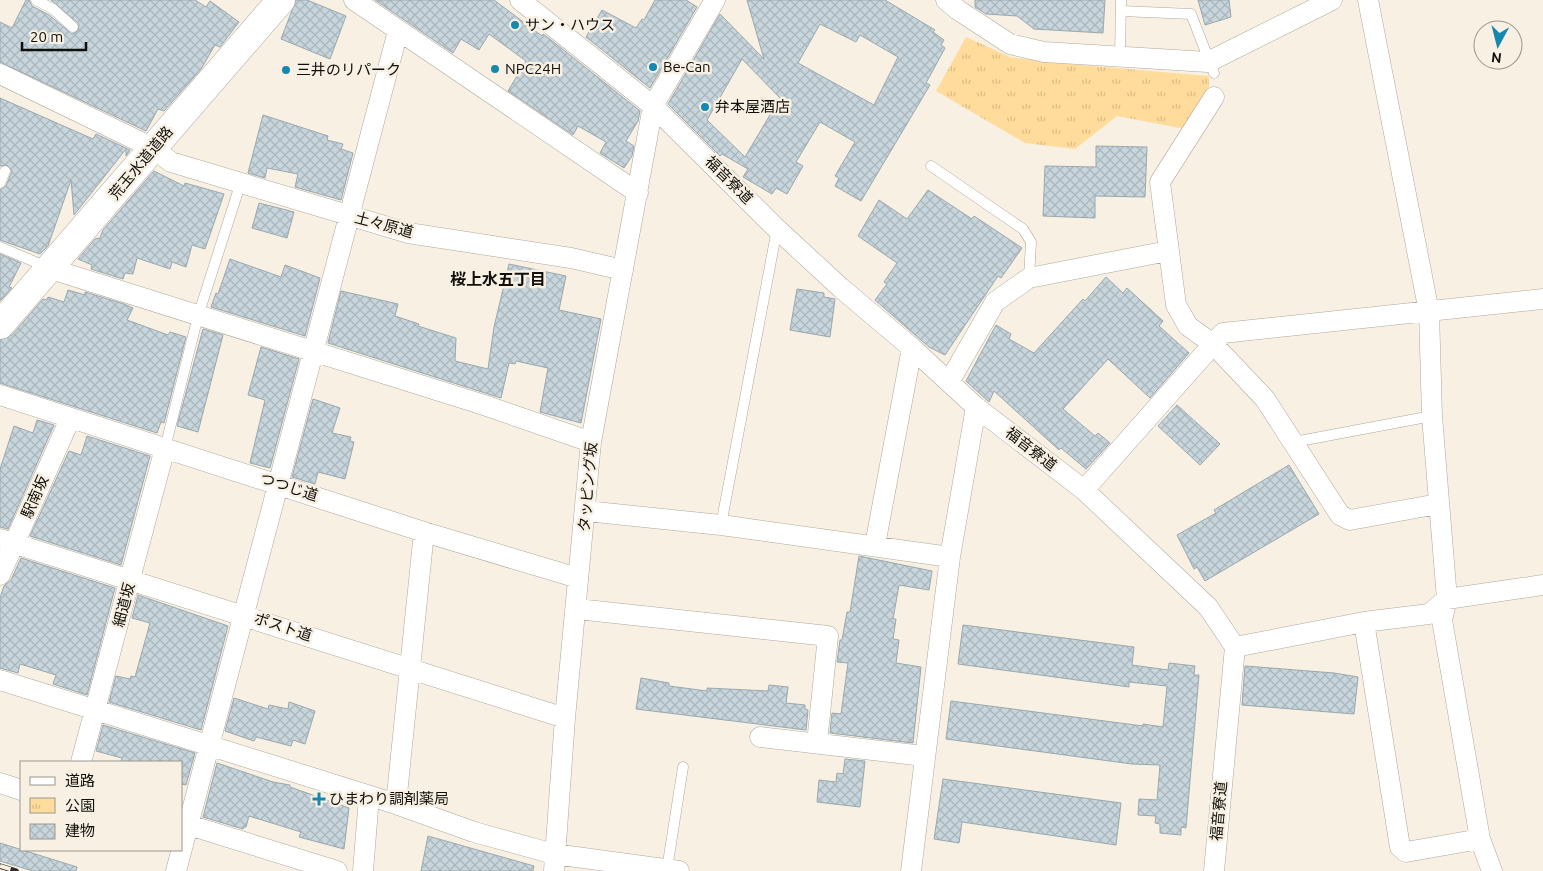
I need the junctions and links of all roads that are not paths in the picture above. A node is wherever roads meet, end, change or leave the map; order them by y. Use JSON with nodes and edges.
{"nodes":[{"id":1,"x":36,"y":0,"type":"edge"},
{"id":2,"x":281,"y":0,"type":"edge"},
{"id":3,"x":354,"y":0,"type":"edge"},
{"id":4,"x":520,"y":0,"type":"edge"},
{"id":5,"x":715,"y":0,"type":"edge"},
{"id":6,"x":946,"y":0,"type":"edge"},
{"id":7,"x":1332,"y":0,"type":"edge"},
{"id":8,"x":1368,"y":0,"type":"edge"},
{"id":9,"x":1121,"y":5,"type":"edge"},
{"id":10,"x":73,"y":26,"type":"dead end"},
{"id":11,"x":398,"y":31,"type":"junction"},
{"id":12,"x":1120,"y":57,"type":"junction"},
{"id":13,"x":1211,"y":68,"type":"junction"},
{"id":14,"x":0,"y":74,"type":"edge"},
{"id":15,"x":1214,"y":97,"type":"dead end"},
{"id":16,"x":653,"y":106,"type":"junction"},
{"id":17,"x":153,"y":148,"type":"junction"},
{"id":18,"x":931,"y":166,"type":"dead end"},
{"id":19,"x":5,"y":171,"type":"dead end"},
{"id":20,"x":241,"y":182,"type":"junction"},
{"id":21,"x":0,"y":183,"type":"edge"},
{"id":22,"x":638,"y":193,"type":"junction"},
{"id":23,"x":350,"y":216,"type":"junction"},
{"id":24,"x":777,"y":228,"type":"junction"},
{"id":25,"x":0,"y":247,"type":"edge"},
{"id":26,"x":1168,"y":251,"type":"junction"},
{"id":27,"x":51,"y":269,"type":"junction"},
{"id":28,"x":623,"y":270,"type":"junction"},
{"id":29,"x":1029,"y":278,"type":"junction"},
{"id":30,"x":1543,"y":300,"type":"edge"},
{"id":31,"x":1429,"y":312,"type":"junction"},
{"id":32,"x":198,"y":316,"type":"junction"},
{"id":33,"x":0,"y":325,"type":"edge"},
{"id":34,"x":1214,"y":344,"type":"junction"},
{"id":35,"x":912,"y":348,"type":"junction"},
{"id":36,"x":313,"y":353,"type":"junction"},
{"id":37,"x":949,"y":382,"type":"junction"},
{"id":38,"x":0,"y":395,"type":"edge"},
{"id":39,"x":976,"y":407,"type":"junction"},
{"id":40,"x":1432,"y":416,"type":"junction"},
{"id":41,"x":70,"y":419,"type":"junction"},
{"id":42,"x":591,"y":442,"type":"junction"},
{"id":43,"x":1294,"y":442,"type":"junction"},
{"id":44,"x":164,"y":448,"type":"junction"},
{"id":45,"x":279,"y":484,"type":"junction"},
{"id":46,"x":1084,"y":490,"type":"junction"},
{"id":47,"x":1438,"y":504,"type":"junction"},
{"id":48,"x":586,"y":511,"type":"junction"},
{"id":49,"x":721,"y":525,"type":"junction"},
{"id":50,"x":424,"y":532,"type":"junction"},
{"id":51,"x":7,"y":542,"type":"edge"},
{"id":52,"x":876,"y":545,"type":"junction"},
{"id":53,"x":950,"y":557,"type":"junction"},
{"id":54,"x":0,"y":575,"type":"edge"},
{"id":55,"x":578,"y":578,"type":"junction"},
{"id":56,"x":130,"y":579,"type":"junction"},
{"id":57,"x":1543,"y":585,"type":"edge"},
{"id":58,"x":1447,"y":599,"type":"junction"},
{"id":59,"x":577,"y":609,"type":"junction"},
{"id":60,"x":244,"y":615,"type":"junction"},
{"id":61,"x":1364,"y":622,"type":"junction"},
{"id":62,"x":1234,"y":647,"type":"junction"},
{"id":63,"x":408,"y":667,"type":"junction"},
{"id":64,"x":0,"y":680,"type":"edge"},
{"id":65,"x":96,"y":711,"type":"junction"},
{"id":66,"x":565,"y":718,"type":"junction"},
{"id":67,"x":760,"y":737,"type":"dead end"},
{"id":68,"x":817,"y":743,"type":"junction"},
{"id":69,"x":208,"y":744,"type":"junction"},
{"id":70,"x":924,"y":756,"type":"junction"},
{"id":71,"x":81,"y":761,"type":"edge"},
{"id":72,"x":683,"y":767,"type":"dead end"},
{"id":73,"x":0,"y":783,"type":"edge"},
{"id":74,"x":20,"y":790,"type":"edge"},
{"id":75,"x":369,"y":797,"type":"junction"},
{"id":76,"x":396,"y":804,"type":"junction"},
{"id":77,"x":185,"y":834,"type":"edge"},
{"id":78,"x":1480,"y":839,"type":"junction"},
{"id":79,"x":182,"y":846,"type":"edge"},
{"id":80,"x":181,"y":851,"type":"edge"},
{"id":81,"x":554,"y":863,"type":"edge"},
{"id":82,"x":673,"y":870,"type":"edge"},
{"id":83,"x":176,"y":871,"type":"edge"},
{"id":84,"x":337,"y":871,"type":"edge"},
{"id":85,"x":363,"y":871,"type":"edge"},
{"id":86,"x":911,"y":871,"type":"edge"},
{"id":87,"x":1214,"y":871,"type":"edge"},
{"id":88,"x":1492,"y":871,"type":"edge"}],
"edges":[{"from":1,"to":10,"type":"lane"},
{"from":2,"to":17,"type":"main road","name":"荒玉水道道路"},
{"from":3,"to":11,"type":"street"},
{"from":4,"to":16,"type":"street","name":"福音寮道"},
{"from":5,"to":16,"type":"street"},
{"from":6,"to":12,"type":"street"},
{"from":7,"to":13,"type":"street"},
{"from":8,"to":31,"type":"street"},
{"from":9,"to":12,"type":"lane"},
{"from":9,"to":13,"type":"lane"},
{"from":11,"to":22,"type":"street"},
{"from":11,"to":23,"type":"street"},
{"from":12,"to":13,"type":"street"},
{"from":14,"to":17,"type":"street","name":"土々原道"},
{"from":15,"to":26,"type":"street"},
{"from":16,"to":22,"type":"street","name":"タッピング坂"},
{"from":16,"to":24,"type":"street","name":"福音寮道"},
{"from":17,"to":20,"type":"street","name":"土々原道"},
{"from":17,"to":27,"type":"main road","name":"荒玉水道道路"},
{"from":18,"to":29,"type":"lane"},
{"from":19,"to":21,"type":"lane"},
{"from":20,"to":23,"type":"street","name":"土々原道"},
{"from":20,"to":32,"type":"lane"},
{"from":22,"to":28,"type":"street","name":"タッピング坂"},
{"from":23,"to":28,"type":"street","name":"土々原道"},
{"from":23,"to":36,"type":"street"},
{"from":24,"to":35,"type":"street","name":"福音寮道"},
{"from":24,"to":49,"type":"lane"},
{"from":25,"to":27,"type":"lane"},
{"from":26,"to":29,"type":"street"},
{"from":26,"to":34,"type":"street"},
{"from":27,"to":32,"type":"street"},
{"from":27,"to":33,"type":"main road","name":"荒玉水道道路"},
{"from":28,"to":42,"type":"street","name":"タッピング坂"},
{"from":29,"to":37,"type":"street"},
{"from":30,"to":31,"type":"street"},
{"from":31,"to":34,"type":"street"},
{"from":31,"to":40,"type":"street"},
{"from":32,"to":36,"type":"street"},
{"from":32,"to":44,"type":"lane"},
{"from":34,"to":43,"type":"street"},
{"from":34,"to":46,"type":"street"},
{"from":35,"to":37,"type":"street","name":"福音寮道"},
{"from":35,"to":52,"type":"street"},
{"from":36,"to":42,"type":"street"},
{"from":36,"to":45,"type":"street"},
{"from":37,"to":39,"type":"street","name":"福音寮道"},
{"from":38,"to":41,"type":"street","name":"つつじ道"},
{"from":39,"to":46,"type":"street","name":"福音寮道"},
{"from":39,"to":53,"type":"street"},
{"from":40,"to":43,"type":"lane"},
{"from":40,"to":47,"type":"street"},
{"from":41,"to":44,"type":"street","name":"つつじ道"},
{"from":41,"to":51,"type":"street","name":"駅南坂"},
{"from":42,"to":48,"type":"street","name":"タッピング坂"},
{"from":43,"to":47,"type":"street"},
{"from":44,"to":45,"type":"street","name":"つつじ道"},
{"from":44,"to":56,"type":"street","name":"細道坂"},
{"from":45,"to":50,"type":"street","name":"つつじ道"},
{"from":45,"to":60,"type":"street"},
{"from":46,"to":62,"type":"street","name":"福音寮道"},
{"from":47,"to":58,"type":"street"},
{"from":48,"to":49,"type":"street"},
{"from":48,"to":55,"type":"street","name":"タッピング坂"},
{"from":49,"to":52,"type":"street"},
{"from":50,"to":55,"type":"street","name":"つつじ道"},
{"from":50,"to":63,"type":"street"},
{"from":51,"to":54,"type":"street","name":"駅南坂"},
{"from":51,"to":56,"type":"street","name":"ポスト道"},
{"from":52,"to":53,"type":"street"},
{"from":53,"to":70,"type":"street"},
{"from":55,"to":59,"type":"street","name":"タッピング坂"},
{"from":56,"to":60,"type":"street","name":"ポスト道"},
{"from":56,"to":65,"type":"street","name":"細道坂"},
{"from":57,"to":58,"type":"street"},
{"from":58,"to":61,"type":"street"},
{"from":58,"to":78,"type":"street"},
{"from":59,"to":66,"type":"street","name":"タッピング坂"},
{"from":59,"to":68,"type":"street"},
{"from":60,"to":63,"type":"street","name":"ポスト道"},
{"from":60,"to":69,"type":"street"},
{"from":61,"to":62,"type":"street"},
{"from":61,"to":78,"type":"street"},
{"from":62,"to":87,"type":"street","name":"福音寮道"},
{"from":63,"to":66,"type":"street","name":"ポスト道"},
{"from":63,"to":76,"type":"street"},
{"from":64,"to":65,"type":"street"},
{"from":65,"to":69,"type":"street"},
{"from":65,"to":71,"type":"street","name":"細道坂"},
{"from":66,"to":81,"type":"street","name":"タッピング坂"},
{"from":67,"to":68,"type":"street"},
{"from":68,"to":70,"type":"street"},
{"from":69,"to":75,"type":"street"},
{"from":69,"to":77,"type":"street"},
{"from":70,"to":86,"type":"street"},
{"from":72,"to":82,"type":"lane"},
{"from":73,"to":74,"type":"street"},
{"from":75,"to":76,"type":"street"},
{"from":75,"to":85,"type":"street"},
{"from":76,"to":81,"type":"street"},
{"from":77,"to":79,"type":"street"},
{"from":77,"to":84,"type":"street"},
{"from":78,"to":88,"type":"street"},
{"from":80,"to":83,"type":"street"},
{"from":81,"to":82,"type":"street"}]}
